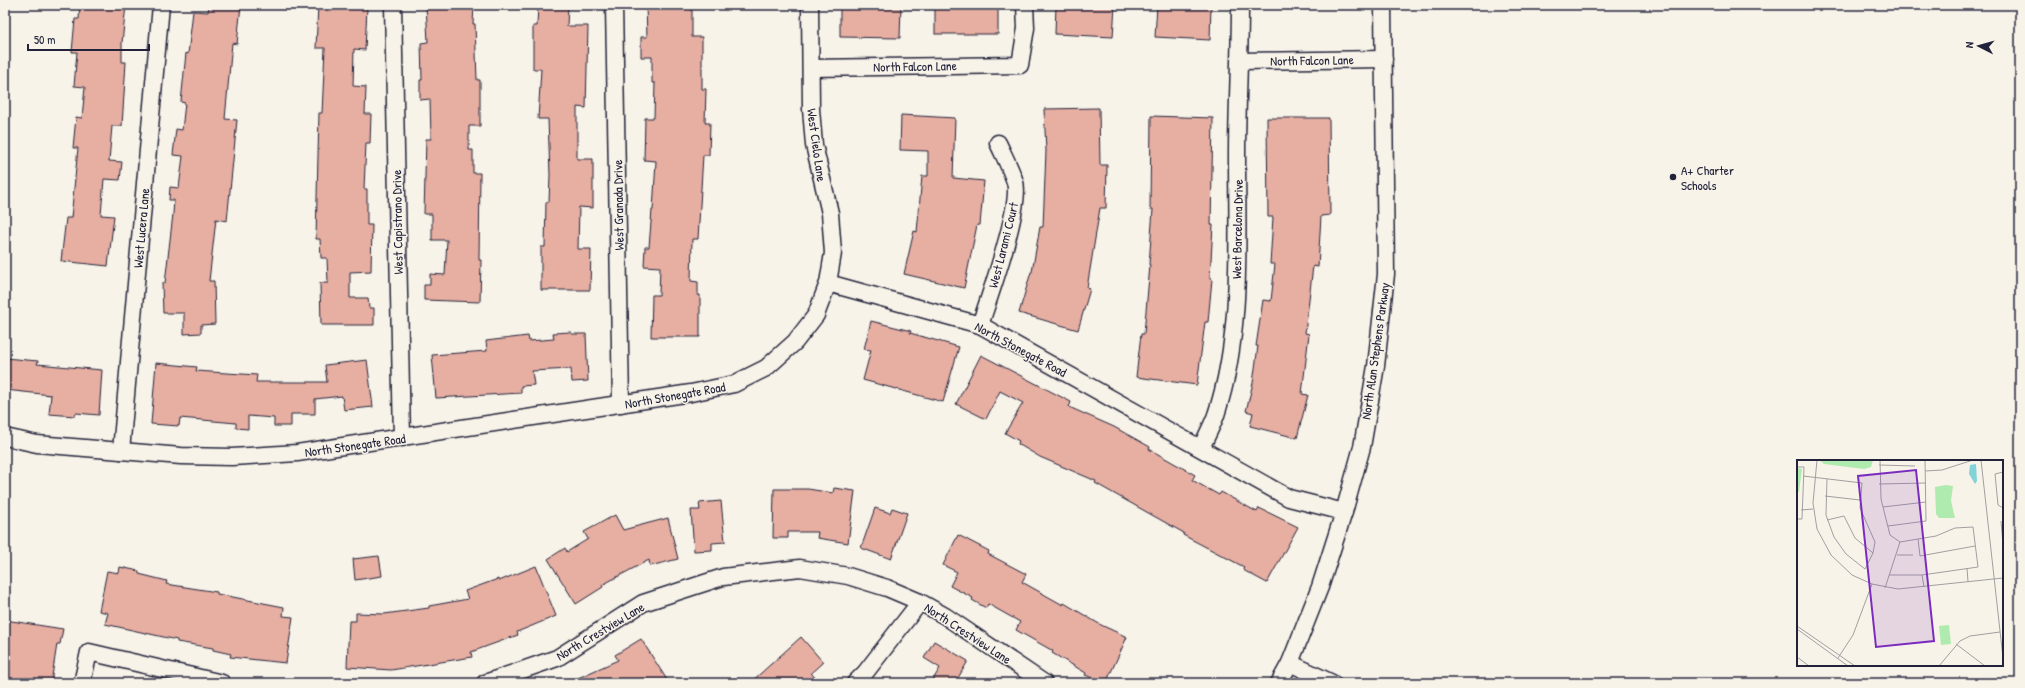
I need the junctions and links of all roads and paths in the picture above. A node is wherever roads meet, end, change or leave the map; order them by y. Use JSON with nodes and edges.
{"nodes":[{"id":1,"x":162,"y":5,"type":"edge"},
{"id":2,"x":393,"y":5,"type":"edge"},
{"id":3,"x":614,"y":5,"type":"edge"},
{"id":4,"x":810,"y":5,"type":"edge"},
{"id":5,"x":1025,"y":5,"type":"edge"},
{"id":6,"x":1240,"y":5,"type":"edge"},
{"id":7,"x":1383,"y":5,"type":"edge"},
{"id":8,"x":1384,"y":59,"type":"junction"},
{"id":9,"x":1240,"y":61,"type":"junction"},
{"id":10,"x":811,"y":68,"type":"junction"},
{"id":11,"x":998,"y":143,"type":"dead end"},
{"id":12,"x":828,"y":283,"type":"junction"},
{"id":13,"x":980,"y":325,"type":"junction"},
{"id":14,"x":621,"y":404,"type":"junction"},
{"id":15,"x":5,"y":437,"type":"edge"},
{"id":16,"x":402,"y":438,"type":"junction"},
{"id":17,"x":1201,"y":448,"type":"junction"},
{"id":18,"x":121,"y":451,"type":"junction"},
{"id":19,"x":1344,"y":512,"type":"junction"},
{"id":20,"x":920,"y":602,"type":"junction"},
{"id":21,"x":1290,"y":663,"type":"junction"},
{"id":22,"x":82,"y":683,"type":"edge"},
{"id":23,"x":222,"y":683,"type":"edge"},
{"id":24,"x":485,"y":683,"type":"edge"},
{"id":25,"x":854,"y":683,"type":"edge"},
{"id":26,"x":1044,"y":683,"type":"edge"},
{"id":27,"x":1279,"y":683,"type":"edge"},
{"id":28,"x":1332,"y":683,"type":"edge"}],
"edges":[{"from":1,"to":18,"type":"street","name":"West Lucera Lane"},
{"from":2,"to":16,"type":"street","name":"West Capistrano Drive"},
{"from":3,"to":14,"type":"street","name":"West Granada Drive"},
{"from":4,"to":10,"type":"street","name":"West Cielo Lane"},
{"from":5,"to":10,"type":"street","name":"North Falcon Lane"},
{"from":6,"to":9,"type":"street","name":"West Barcelona Drive"},
{"from":7,"to":8,"type":"street","name":"North Alan Stephens Parkway"},
{"from":8,"to":9,"type":"street","name":"North Falcon Lane"},
{"from":8,"to":19,"type":"street","name":"North Alan Stephens Parkway"},
{"from":9,"to":17,"type":"street","name":"West Barcelona Drive"},
{"from":10,"to":12,"type":"street","name":"West Cielo Lane"},
{"from":11,"to":13,"type":"street","name":"West Larami Court"},
{"from":12,"to":13,"type":"street","name":"North Stonegate Road"},
{"from":12,"to":14,"type":"street","name":"North Stonegate Road"},
{"from":13,"to":17,"type":"street","name":"North Stonegate Road"},
{"from":14,"to":16,"type":"street","name":"North Stonegate Road"},
{"from":15,"to":18,"type":"street","name":"North Stonegate Road"},
{"from":16,"to":18,"type":"street","name":"North Stonegate Road"},
{"from":17,"to":19,"type":"street","name":"North Stonegate Road"},
{"from":19,"to":21,"type":"street","name":"North Alan Stephens Parkway"},
{"from":20,"to":24,"type":"street","name":"North Crestview Lane"},
{"from":20,"to":25,"type":"street"},
{"from":20,"to":26,"type":"street","name":"North Crestview Lane"},
{"from":21,"to":27,"type":"street","name":"North Alan Stephens Parkway"},
{"from":21,"to":28,"type":"street"},
{"from":22,"to":23,"type":"street"}]}
